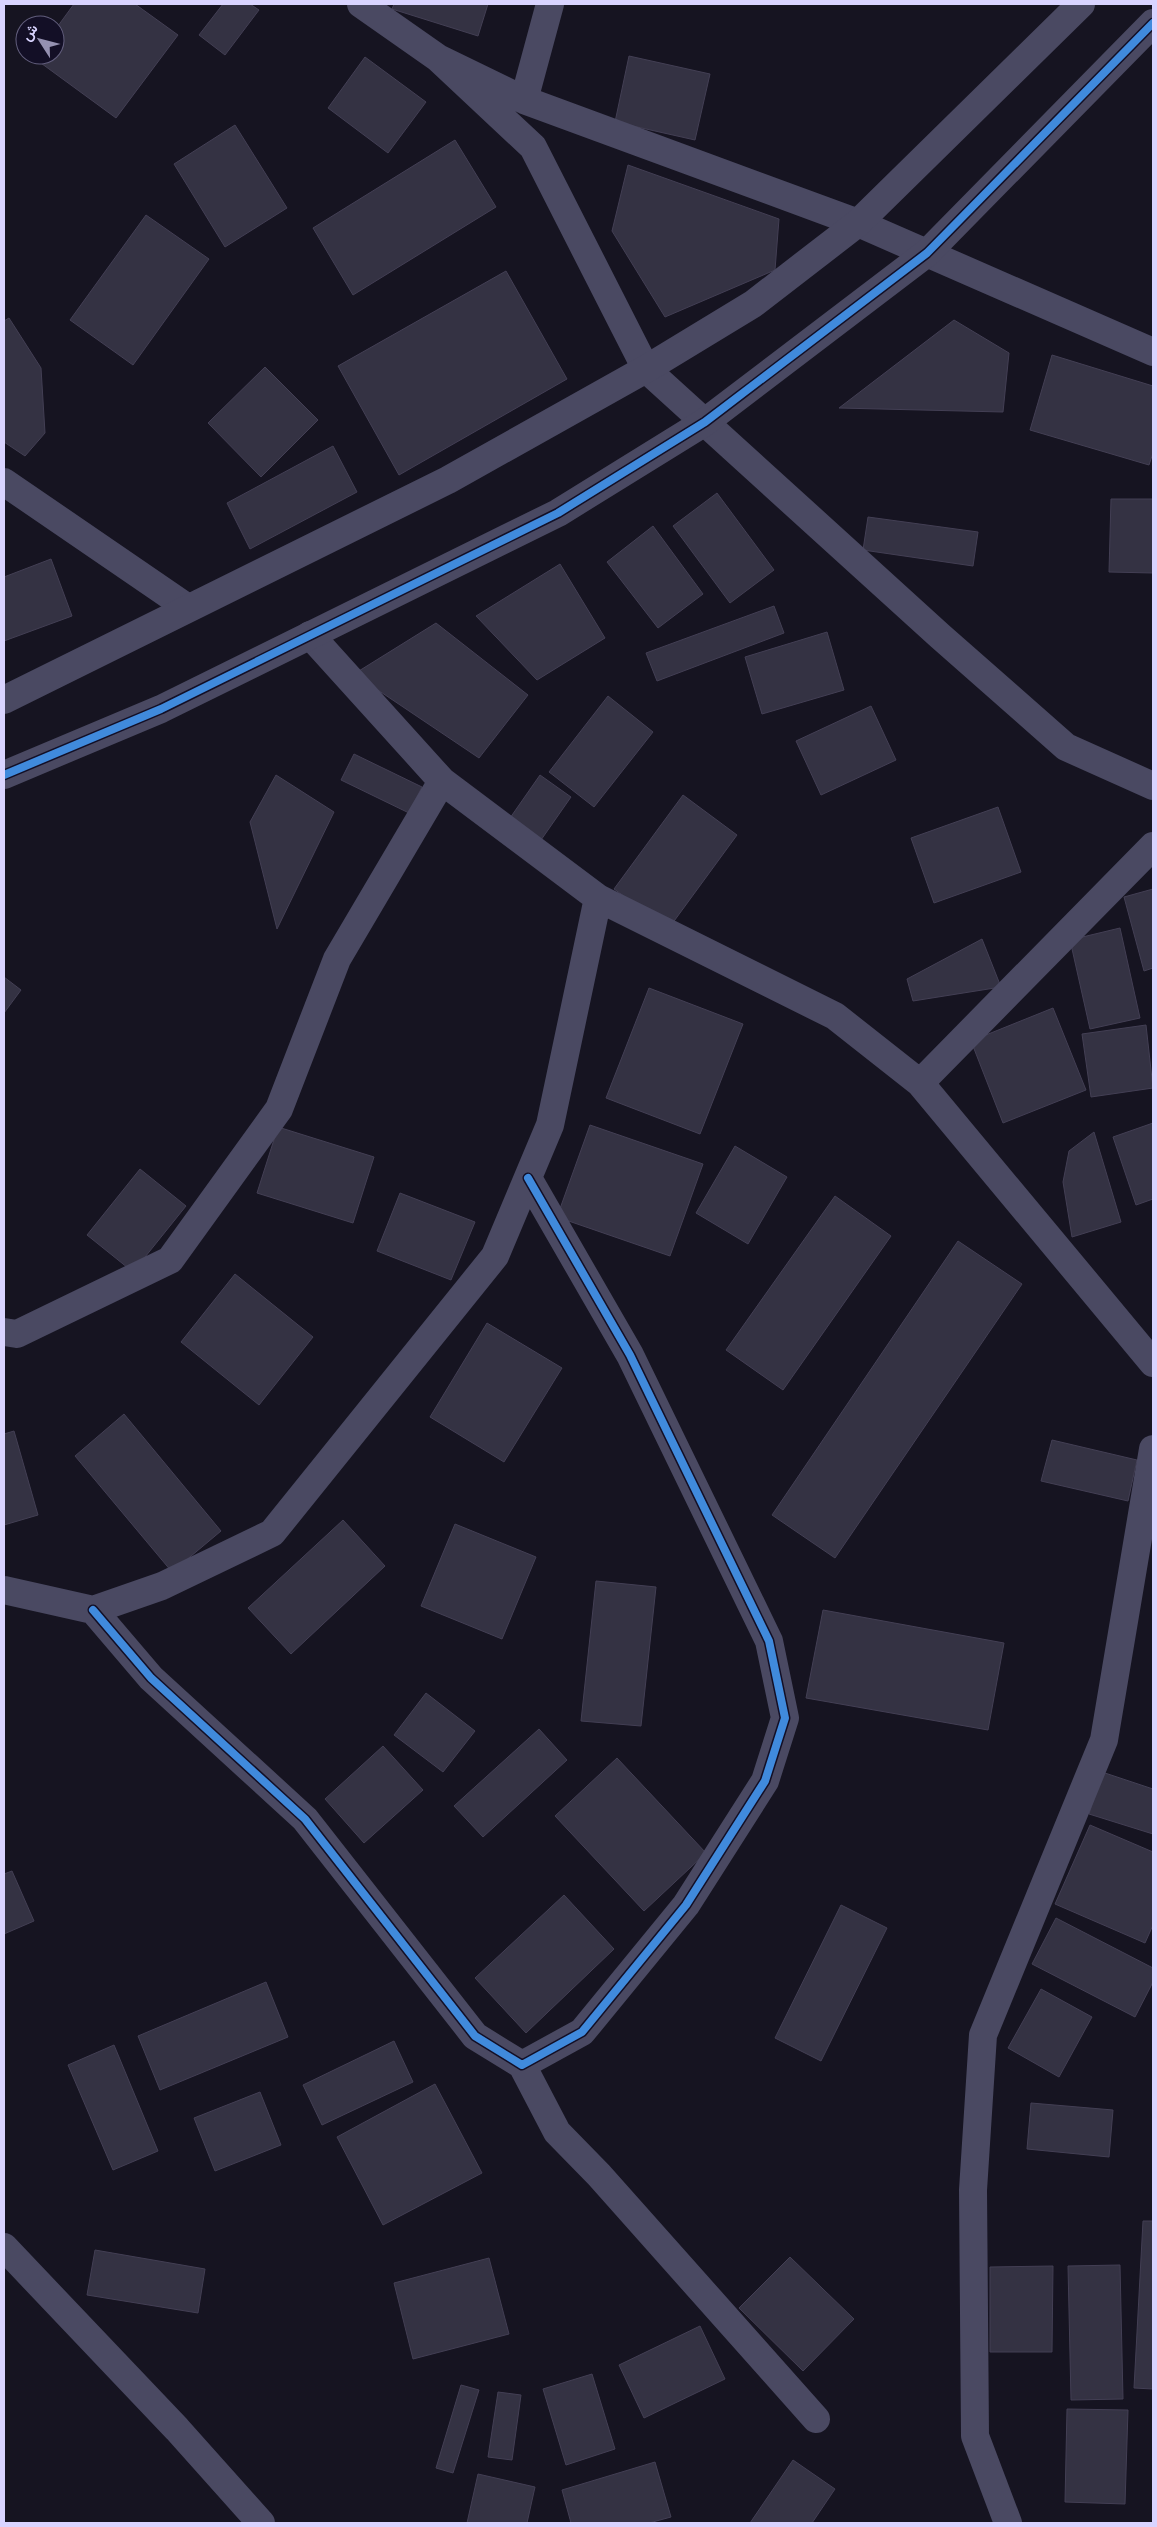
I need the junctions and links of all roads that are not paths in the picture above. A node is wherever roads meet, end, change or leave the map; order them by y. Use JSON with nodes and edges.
{"nodes":[{"id":1,"x":361,"y":4,"type":"edge"},
{"id":2,"x":550,"y":4,"type":"edge"},
{"id":3,"x":1081,"y":4,"type":"edge"},
{"id":4,"x":1153,"y":23,"type":"edge"},
{"id":5,"x":438,"y":58,"type":"junction"},
{"id":6,"x":524,"y":100,"type":"junction"},
{"id":7,"x":858,"y":223,"type":"junction"},
{"id":8,"x":927,"y":253,"type":"junction"},
{"id":9,"x":1153,"y":352,"type":"edge"},
{"id":10,"x":646,"y":369,"type":"junction"},
{"id":11,"x":705,"y":422,"type":"junction"},
{"id":12,"x":4,"y":482,"type":"edge"},
{"id":13,"x":188,"y":608,"type":"junction"},
{"id":14,"x":310,"y":635,"type":"junction"},
{"id":15,"x":4,"y":700,"type":"edge"},
{"id":16,"x":4,"y":776,"type":"edge"},
{"id":17,"x":442,"y":781,"type":"junction"},
{"id":18,"x":1153,"y":786,"type":"edge"},
{"id":19,"x":1153,"y":846,"type":"edge"},
{"id":20,"x":598,"y":898,"type":"junction"},
{"id":21,"x":920,"y":1082,"type":"junction"},
{"id":22,"x":528,"y":1178,"type":"junction"},
{"id":23,"x":4,"y":1332,"type":"edge"},
{"id":24,"x":1153,"y":1363,"type":"edge"},
{"id":25,"x":1153,"y":1449,"type":"edge"},
{"id":26,"x":4,"y":1590,"type":"edge"},
{"id":27,"x":93,"y":1610,"type":"junction"},
{"id":28,"x":522,"y":2065,"type":"junction"},
{"id":29,"x":4,"y":2247,"type":"edge"},
{"id":30,"x":816,"y":2419,"type":"dead end"},
{"id":31,"x":261,"y":2523,"type":"edge"},
{"id":32,"x":1008,"y":2523,"type":"edge"}],
"edges":[{"from":1,"to":5,"type":"street"},
{"from":2,"to":6,"type":"street"},
{"from":3,"to":7,"type":"street"},
{"from":4,"to":8,"type":"street"},
{"from":5,"to":6,"type":"street"},
{"from":5,"to":10,"type":"street"},
{"from":6,"to":7,"type":"street"},
{"from":7,"to":8,"type":"street"},
{"from":7,"to":10,"type":"street"},
{"from":8,"to":9,"type":"street"},
{"from":8,"to":11,"type":"street"},
{"from":10,"to":11,"type":"street"},
{"from":10,"to":13,"type":"street"},
{"from":11,"to":14,"type":"street"},
{"from":11,"to":18,"type":"street"},
{"from":12,"to":13,"type":"street"},
{"from":13,"to":15,"type":"street"},
{"from":14,"to":16,"type":"street"},
{"from":14,"to":17,"type":"street"},
{"from":17,"to":20,"type":"street"},
{"from":17,"to":23,"type":"street"},
{"from":19,"to":21,"type":"street"},
{"from":20,"to":21,"type":"street"},
{"from":20,"to":22,"type":"street"},
{"from":21,"to":24,"type":"street"},
{"from":22,"to":27,"type":"street"},
{"from":22,"to":28,"type":"street"},
{"from":25,"to":32,"type":"street"},
{"from":26,"to":27,"type":"street"},
{"from":27,"to":28,"type":"street"},
{"from":28,"to":30,"type":"street"},
{"from":29,"to":31,"type":"street"}]}
